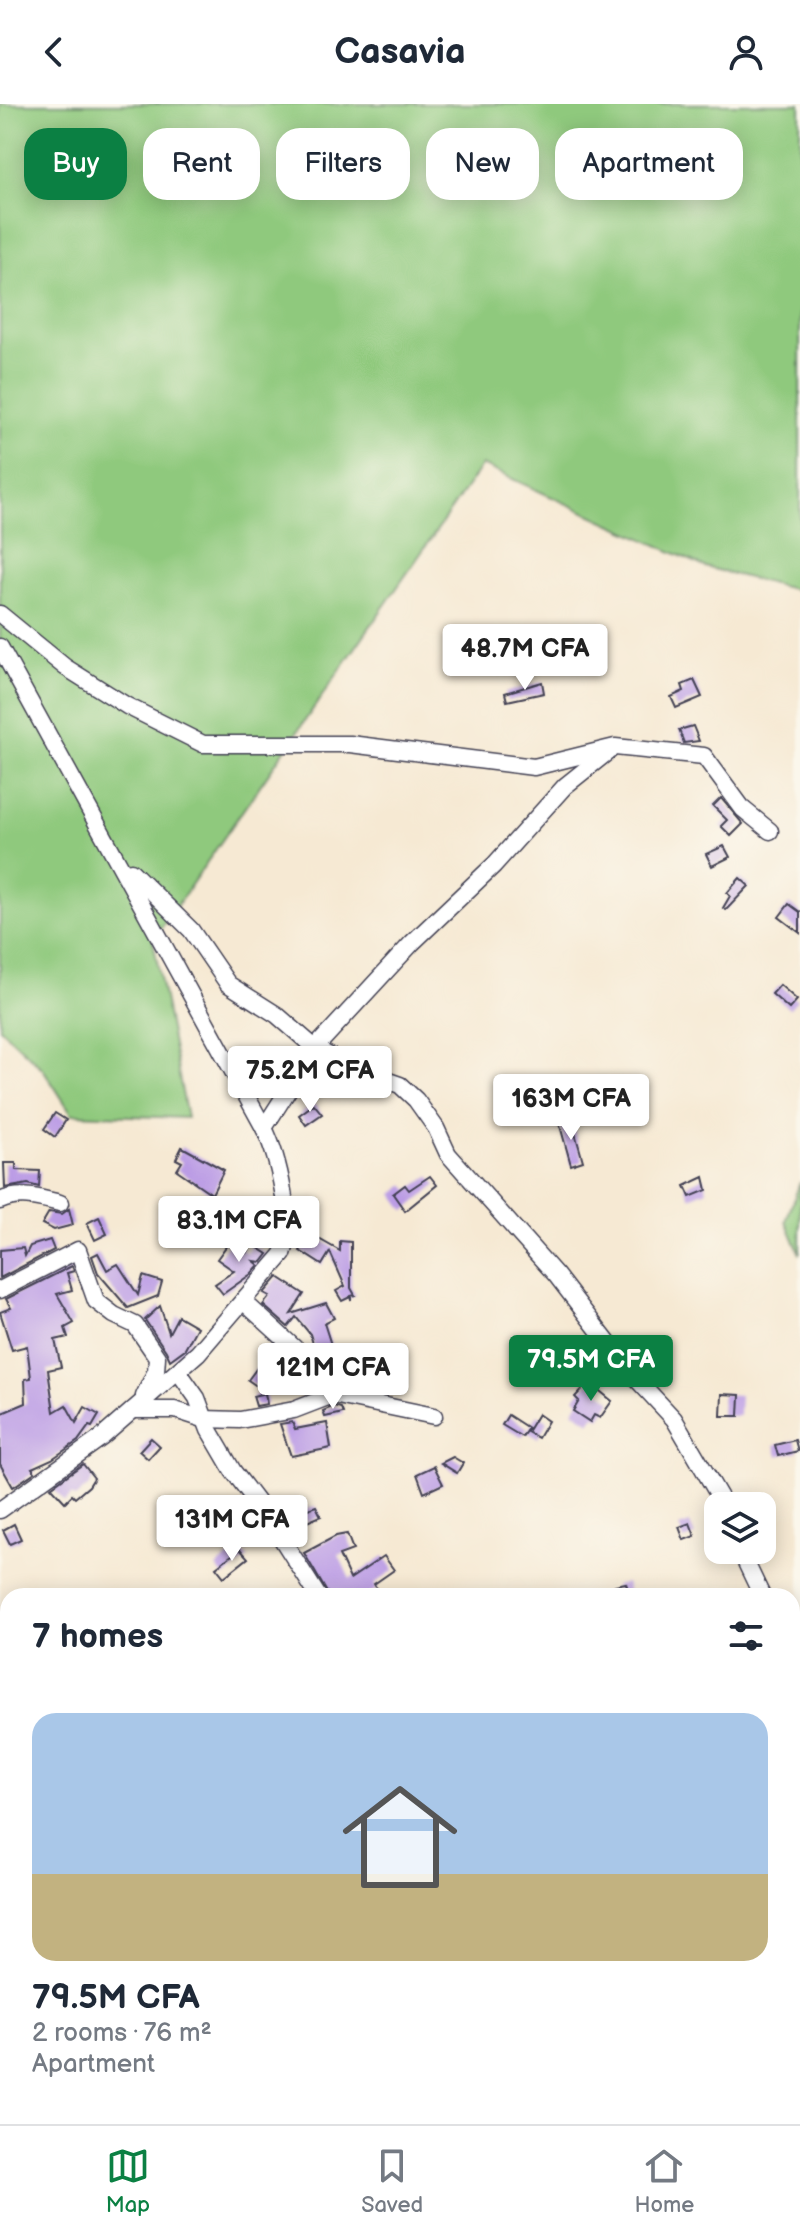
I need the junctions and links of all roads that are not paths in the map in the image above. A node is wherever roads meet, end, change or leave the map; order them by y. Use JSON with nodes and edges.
{"nodes":[{"id":1,"x":0,"y":614,"type":"edge"},
{"id":2,"x":0,"y":647,"type":"edge"},
{"id":3,"x":615,"y":747,"type":"junction"},
{"id":4,"x":770,"y":831,"type":"dead end"},
{"id":5,"x":115,"y":856,"type":"junction"},
{"id":6,"x":315,"y":1048,"type":"junction"},
{"id":7,"x":264,"y":1128,"type":"junction"},
{"id":8,"x":0,"y":1201,"type":"edge"},
{"id":9,"x":60,"y":1203,"type":"dead end"},
{"id":10,"x":0,"y":1290,"type":"edge"},
{"id":11,"x":243,"y":1301,"type":"junction"},
{"id":12,"x":178,"y":1371,"type":"junction"},
{"id":13,"x":381,"y":1407,"type":"junction"},
{"id":14,"x":133,"y":1410,"type":"junction"},
{"id":15,"x":434,"y":1416,"type":"dead end"},
{"id":16,"x":205,"y":1419,"type":"junction"},
{"id":17,"x":717,"y":1492,"type":"edge"},
{"id":18,"x":0,"y":1510,"type":"edge"},
{"id":19,"x":747,"y":1564,"type":"edge"},
{"id":20,"x":313,"y":1588,"type":"edge"},
{"id":21,"x":758,"y":1588,"type":"edge"}],
"edges":[{"from":1,"to":3,"type":"street"},
{"from":2,"to":5,"type":"street"},
{"from":3,"to":4,"type":"street"},
{"from":3,"to":6,"type":"street"},
{"from":5,"to":6,"type":"street"},
{"from":5,"to":7,"type":"street"},
{"from":6,"to":7,"type":"street"},
{"from":6,"to":17,"type":"street"},
{"from":7,"to":11,"type":"street"},
{"from":8,"to":9,"type":"street"},
{"from":10,"to":14,"type":"street"},
{"from":11,"to":12,"type":"street"},
{"from":11,"to":13,"type":"street"},
{"from":12,"to":14,"type":"street"},
{"from":12,"to":16,"type":"street"},
{"from":13,"to":15,"type":"street"},
{"from":13,"to":16,"type":"street"},
{"from":14,"to":16,"type":"street"},
{"from":14,"to":18,"type":"street"},
{"from":16,"to":20,"type":"street"},
{"from":19,"to":21,"type":"street"}]}
